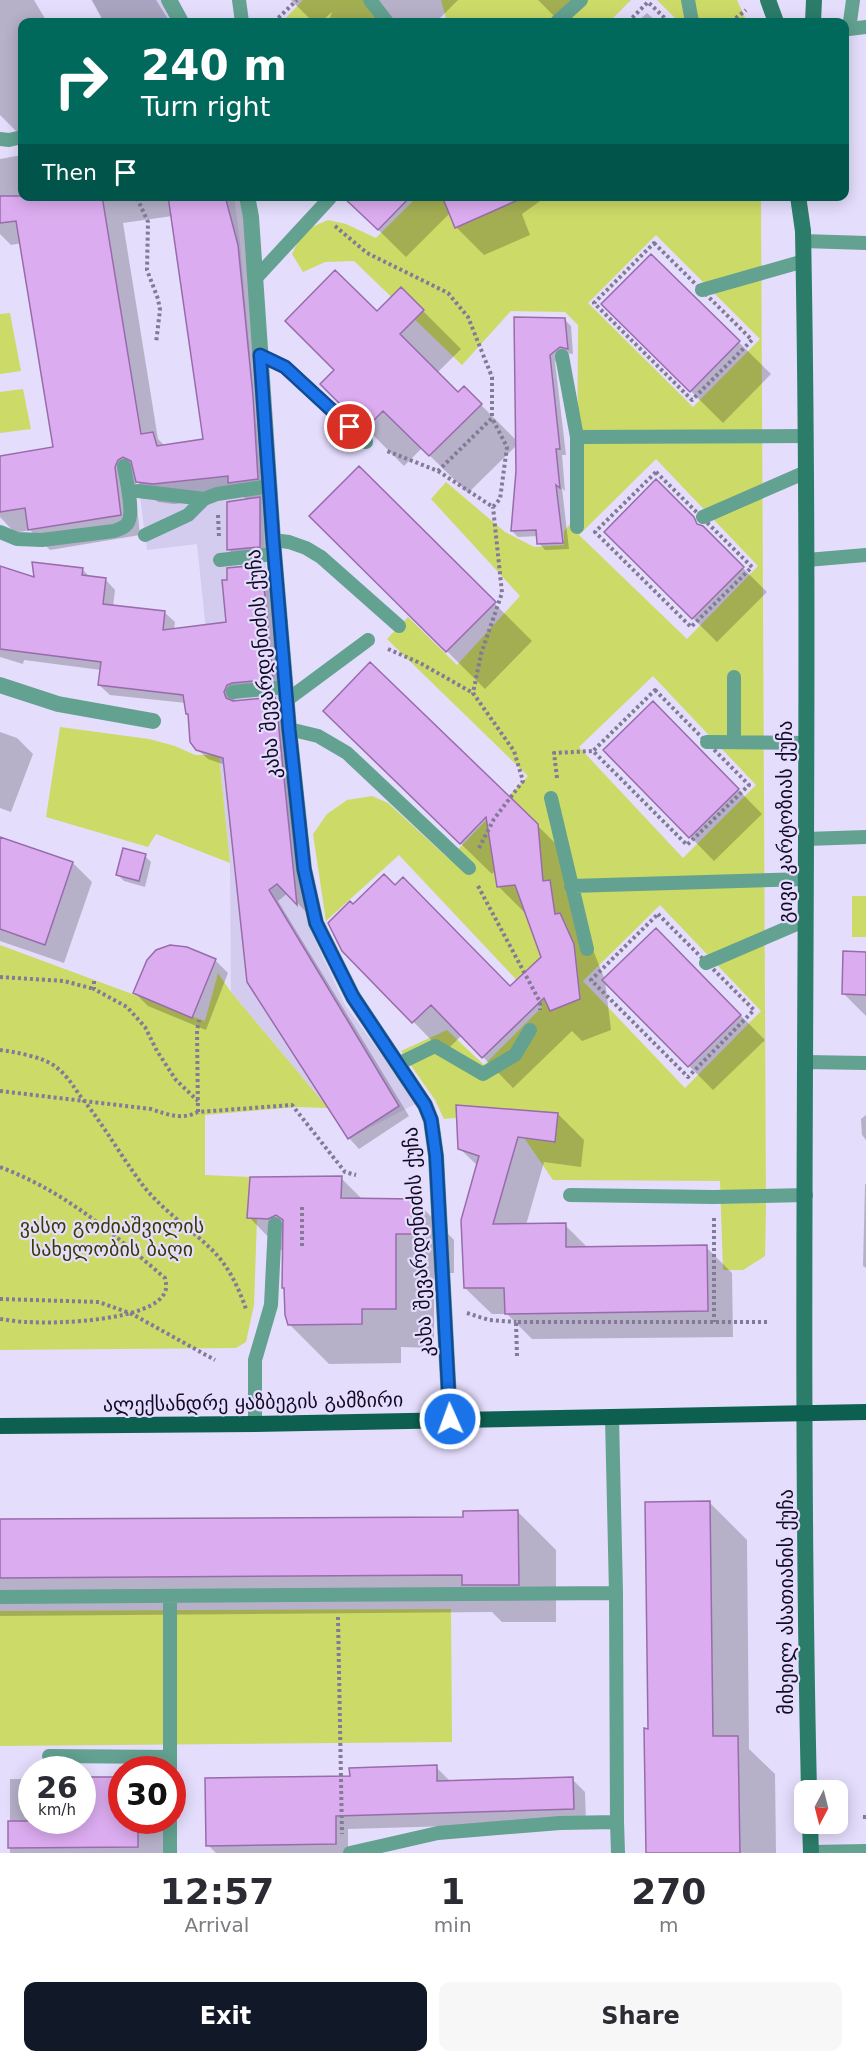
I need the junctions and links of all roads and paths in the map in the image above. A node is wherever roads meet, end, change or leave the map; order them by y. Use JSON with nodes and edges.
{"nodes":[{"id":1,"x":169,"y":0,"type":"edge"},
{"id":2,"x":239,"y":0,"type":"edge"},
{"id":3,"x":297,"y":0,"type":"edge"},
{"id":4,"x":370,"y":0,"type":"edge"},
{"id":5,"x":581,"y":0,"type":"edge"},
{"id":6,"x":688,"y":0,"type":"edge"},
{"id":7,"x":768,"y":0,"type":"edge"},
{"id":8,"x":814,"y":0,"type":"edge"},
{"id":9,"x":854,"y":0,"type":"edge"},
{"id":10,"x":749,"y":8,"type":"dead end"},
{"id":11,"x":179,"y":18,"type":"edge"},
{"id":12,"x":241,"y":18,"type":"edge"},
{"id":13,"x":278,"y":18,"type":"edge"},
{"id":14,"x":384,"y":18,"type":"edge"},
{"id":15,"x":561,"y":18,"type":"edge"},
{"id":16,"x":632,"y":18,"type":"edge"},
{"id":17,"x":665,"y":18,"type":"edge"},
{"id":18,"x":691,"y":18,"type":"edge"},
{"id":19,"x":736,"y":18,"type":"edge"},
{"id":20,"x":775,"y":18,"type":"edge"},
{"id":21,"x":813,"y":18,"type":"edge"},
{"id":22,"x":849,"y":21,"type":"edge"},
{"id":23,"x":866,"y":27,"type":"edge"},
{"id":24,"x":849,"y":30,"type":"edge"},
{"id":25,"x":18,"y":138,"type":"edge"},
{"id":26,"x":0,"y":139,"type":"edge"},
{"id":27,"x":138,"y":201,"type":"edge"},
{"id":28,"x":248,"y":201,"type":"edge"},
{"id":29,"x":327,"y":201,"type":"edge"},
{"id":30,"x":799,"y":201,"type":"edge"},
{"id":31,"x":807,"y":201,"type":"edge"},
{"id":32,"x":319,"y":211,"type":"junction"},
{"id":33,"x":803,"y":236,"type":"junction"},
{"id":34,"x":866,"y":243,"type":"edge"},
{"id":35,"x":804,"y":261,"type":"junction"},
{"id":36,"x":255,"y":279,"type":"junction"},
{"id":37,"x":702,"y":290,"type":"junction"},
{"id":38,"x":156,"y":343,"type":"dead end"},
{"id":39,"x":260,"y":355,"type":"junction"},
{"id":40,"x":562,"y":356,"type":"dead end"},
{"id":41,"x":492,"y":418,"type":"junction"},
{"id":42,"x":806,"y":436,"type":"junction"},
{"id":43,"x":578,"y":437,"type":"junction"},
{"id":44,"x":366,"y":442,"type":"joint"},
{"id":45,"x":124,"y":466,"type":"dead end"},
{"id":46,"x":438,"y":471,"type":"junction"},
{"id":47,"x":806,"y":472,"type":"junction"},
{"id":48,"x":270,"y":486,"type":"junction"},
{"id":49,"x":138,"y":491,"type":"dead end"},
{"id":50,"x":211,"y":496,"type":"junction"},
{"id":51,"x":493,"y":507,"type":"junction"},
{"id":52,"x":703,"y":517,"type":"junction"},
{"id":53,"x":577,"y":528,"type":"dead end"},
{"id":54,"x":0,"y":532,"type":"edge"},
{"id":55,"x":145,"y":535,"type":"dead end"},
{"id":56,"x":274,"y":547,"type":"junction"},
{"id":57,"x":866,"y":555,"type":"edge"},
{"id":58,"x":220,"y":560,"type":"joint"},
{"id":59,"x":807,"y":560,"type":"junction"},
{"id":60,"x":399,"y":626,"type":"dead end"},
{"id":61,"x":368,"y":640,"type":"joint"},
{"id":62,"x":734,"y":677,"type":"dead end"},
{"id":63,"x":0,"y":686,"type":"edge"},
{"id":64,"x":233,"y":692,"type":"dead end"},
{"id":65,"x":473,"y":693,"type":"junction"},
{"id":66,"x":286,"y":694,"type":"junction"},
{"id":67,"x":153,"y":721,"type":"dead end"},
{"id":68,"x":289,"y":729,"type":"junction"},
{"id":69,"x":707,"y":742,"type":"junction"},
{"id":70,"x":735,"y":742,"type":"junction"},
{"id":71,"x":806,"y":743,"type":"junction"},
{"id":72,"x":593,"y":751,"type":"junction"},
{"id":73,"x":551,"y":798,"type":"joint"},
{"id":74,"x":866,"y":837,"type":"edge"},
{"id":75,"x":806,"y":839,"type":"junction"},
{"id":76,"x":469,"y":868,"type":"junction"},
{"id":77,"x":806,"y":879,"type":"junction"},
{"id":78,"x":572,"y":886,"type":"junction"},
{"id":79,"x":806,"y":920,"type":"junction"},
{"id":80,"x":587,"y":949,"type":"dead end"},
{"id":81,"x":706,"y":963,"type":"junction"},
{"id":82,"x":0,"y":977,"type":"edge"},
{"id":83,"x":94,"y":981,"type":"dead end"},
{"id":84,"x":94,"y":989,"type":"junction"},
{"id":85,"x":199,"y":1020,"type":"dead end"},
{"id":86,"x":530,"y":1030,"type":"joint"},
{"id":87,"x":0,"y":1050,"type":"edge"},
{"id":88,"x":806,"y":1062,"type":"junction"},
{"id":89,"x":866,"y":1063,"type":"edge"},
{"id":90,"x":398,"y":1064,"type":"junction"},
{"id":91,"x":0,"y":1091,"type":"edge"},
{"id":92,"x":83,"y":1101,"type":"junction"},
{"id":93,"x":198,"y":1101,"type":"junction"},
{"id":94,"x":198,"y":1112,"type":"junction"},
{"id":95,"x":0,"y":1167,"type":"edge"},
{"id":96,"x":356,"y":1175,"type":"dead end"},
{"id":97,"x":570,"y":1195,"type":"dead end"},
{"id":98,"x":806,"y":1195,"type":"junction"},
{"id":99,"x":714,"y":1197,"type":"junction"},
{"id":100,"x":302,"y":1207,"type":"dead end"},
{"id":101,"x":275,"y":1224,"type":"dead end"},
{"id":102,"x":302,"y":1249,"type":"dead end"},
{"id":103,"x":0,"y":1299,"type":"edge"},
{"id":104,"x":444,"y":1302,"type":"junction"},
{"id":105,"x":247,"y":1311,"type":"dead end"},
{"id":106,"x":132,"y":1314,"type":"junction"},
{"id":107,"x":0,"y":1318,"type":"edge"},
{"id":108,"x":516,"y":1322,"type":"junction"},
{"id":109,"x":714,"y":1322,"type":"junction"},
{"id":110,"x":767,"y":1322,"type":"dead end"},
{"id":111,"x":516,"y":1356,"type":"dead end"},
{"id":112,"x":215,"y":1360,"type":"dead end"},
{"id":113,"x":866,"y":1412,"type":"edge"},
{"id":114,"x":806,"y":1413,"type":"junction"},
{"id":115,"x":612,"y":1417,"type":"junction"},
{"id":116,"x":450,"y":1419,"type":"junction"},
{"id":117,"x":255,"y":1424,"type":"junction"},
{"id":118,"x":0,"y":1426,"type":"edge"},
{"id":119,"x":616,"y":1593,"type":"junction"},
{"id":120,"x":338,"y":1595,"type":"junction"},
{"id":121,"x":170,"y":1596,"type":"junction"},
{"id":122,"x":0,"y":1597,"type":"edge"},
{"id":123,"x":170,"y":1756,"type":"edge"},
{"id":124,"x":809,"y":1780,"type":"edge"},
{"id":125,"x":618,"y":1822,"type":"junction"},
{"id":126,"x":170,"y":1834,"type":"edge"},
{"id":127,"x":810,"y":1834,"type":"edge"},
{"id":128,"x":346,"y":1847,"type":"edge"},
{"id":129,"x":866,"y":1851,"type":"edge"},
{"id":130,"x":811,"y":1852,"type":"edge"},
{"id":131,"x":170,"y":1853,"type":"edge"},
{"id":132,"x":618,"y":1853,"type":"edge"}],
"edges":[{"from":1,"to":11,"type":"street"},
{"from":2,"to":12,"type":"lane"},
{"from":3,"to":13,"type":"path"},
{"from":4,"to":14,"type":"lane"},
{"from":5,"to":15,"type":"lane"},
{"from":6,"to":18,"type":"lane"},
{"from":7,"to":20,"type":"main road"},
{"from":8,"to":21,"type":"main road"},
{"from":9,"to":22,"type":"lane"},
{"from":10,"to":19,"type":"path"},
{"from":16,"to":17,"type":"path"},
{"from":23,"to":24,"type":"lane"},
{"from":25,"to":26,"type":"lane"},
{"from":27,"to":38,"type":"path"},
{"from":28,"to":36,"type":"street","name":"კახა შევარდენიძის ქუჩა"},
{"from":29,"to":32,"type":"lane"},
{"from":30,"to":33,"type":"main road","name":"გივი კარტოზიას ქუჩა"},
{"from":31,"to":33,"type":"main road","name":"გივი კარტოზიას ქუჩა"},
{"from":32,"to":36,"type":"lane"},
{"from":32,"to":41,"type":"path"},
{"from":33,"to":34,"type":"lane"},
{"from":33,"to":35,"type":"main road","name":"გივი კარტოზიას ქუჩა"},
{"from":35,"to":37,"type":"lane"},
{"from":35,"to":42,"type":"main road","name":"გივი კარტოზიას ქუჩა"},
{"from":36,"to":39,"type":"street","name":"კახა შევარდენიძის ქუჩა"},
{"from":37,"to":37,"type":"path"},
{"from":39,"to":44,"type":"lane"},
{"from":39,"to":48,"type":"street","name":"კახა შევარდენიძის ქუჩა"},
{"from":40,"to":43,"type":"lane"},
{"from":41,"to":46,"type":"path"},
{"from":41,"to":51,"type":"path"},
{"from":42,"to":43,"type":"lane"},
{"from":42,"to":47,"type":"main road","name":"გივი კარტოზიას ქუჩა"},
{"from":43,"to":53,"type":"lane"},
{"from":44,"to":46,"type":"path"},
{"from":45,"to":54,"type":"lane"},
{"from":46,"to":51,"type":"path"},
{"from":47,"to":52,"type":"lane"},
{"from":47,"to":59,"type":"main road","name":"გივი კარტოზიას ქუჩა"},
{"from":48,"to":50,"type":"lane"},
{"from":48,"to":56,"type":"street","name":"კახა შევარდენიძის ქუჩა"},
{"from":49,"to":50,"type":"lane"},
{"from":50,"to":55,"type":"lane"},
{"from":50,"to":58,"type":"path"},
{"from":51,"to":65,"type":"path"},
{"from":52,"to":52,"type":"path"},
{"from":56,"to":58,"type":"lane"},
{"from":56,"to":60,"type":"lane"},
{"from":56,"to":66,"type":"street","name":"კახა შევარდენიძის ქუჩა"},
{"from":57,"to":59,"type":"lane"},
{"from":59,"to":71,"type":"main road","name":"გივი კარტოზიას ქუჩა"},
{"from":61,"to":65,"type":"path"},
{"from":61,"to":66,"type":"lane"},
{"from":62,"to":70,"type":"lane"},
{"from":63,"to":67,"type":"street"},
{"from":64,"to":66,"type":"lane"},
{"from":65,"to":76,"type":"path"},
{"from":66,"to":68,"type":"street","name":"კახა შევარდენიძის ქუჩა"},
{"from":68,"to":76,"type":"lane"},
{"from":68,"to":90,"type":"street","name":"კახა შევარდენიძის ქუჩა"},
{"from":69,"to":70,"type":"lane"},
{"from":69,"to":72,"type":"path"},
{"from":69,"to":72,"type":"path"},
{"from":70,"to":71,"type":"lane"},
{"from":71,"to":75,"type":"main road","name":"გივი კარტოზიას ქუჩა"},
{"from":72,"to":73,"type":"path"},
{"from":73,"to":78,"type":"lane"},
{"from":74,"to":75,"type":"lane"},
{"from":75,"to":77,"type":"main road","name":"გივი კარტოზიას ქუჩა"},
{"from":76,"to":86,"type":"path"},
{"from":77,"to":78,"type":"lane"},
{"from":77,"to":79,"type":"main road","name":"გივი კარტოზიას ქუჩა"},
{"from":78,"to":80,"type":"lane"},
{"from":79,"to":81,"type":"lane"},
{"from":79,"to":88,"type":"main road","name":"გივი კარტოზიას ქუჩა"},
{"from":81,"to":81,"type":"path"},
{"from":82,"to":84,"type":"path"},
{"from":83,"to":84,"type":"path"},
{"from":84,"to":93,"type":"path"},
{"from":85,"to":93,"type":"path"},
{"from":86,"to":90,"type":"lane"},
{"from":87,"to":92,"type":"path"},
{"from":88,"to":89,"type":"lane"},
{"from":88,"to":98,"type":"main road","name":"გივი კარტოზიას ქუჩა"},
{"from":90,"to":104,"type":"street","name":"კახა შევარდენიძის ქუჩა"},
{"from":91,"to":92,"type":"path"},
{"from":92,"to":94,"type":"path"},
{"from":92,"to":105,"type":"path"},
{"from":93,"to":94,"type":"path"},
{"from":94,"to":96,"type":"path"},
{"from":95,"to":106,"type":"path"},
{"from":97,"to":99,"type":"lane"},
{"from":98,"to":99,"type":"lane"},
{"from":98,"to":114,"type":"main road","name":"გივი კარტოზიას ქუჩა"},
{"from":99,"to":109,"type":"path"},
{"from":100,"to":102,"type":"path"},
{"from":101,"to":117,"type":"lane"},
{"from":103,"to":106,"type":"path"},
{"from":104,"to":108,"type":"path"},
{"from":104,"to":116,"type":"street","name":"კახა შევარდენიძის ქუჩა"},
{"from":106,"to":107,"type":"path"},
{"from":106,"to":112,"type":"path"},
{"from":108,"to":109,"type":"path"},
{"from":108,"to":111,"type":"path"},
{"from":109,"to":110,"type":"path"},
{"from":113,"to":114,"type":"main road","name":"ალექსანდრე ყაზბეგის გამზირი"},
{"from":114,"to":115,"type":"main road","name":"ალექსანდრე ყაზბეგის გამზირი"},
{"from":114,"to":124,"type":"main road","name":"მიხეილ ასათიანის ქუჩა"},
{"from":115,"to":116,"type":"main road","name":"ალექსანდრე ყაზბეგის გამზირი"},
{"from":115,"to":119,"type":"lane"},
{"from":116,"to":117,"type":"main road","name":"ალექსანდრე ყაზბეგის გამზირი"},
{"from":117,"to":118,"type":"main road","name":"ალექსანდრე ყაზბეგის გამზირი"},
{"from":119,"to":120,"type":"lane"},
{"from":119,"to":125,"type":"lane"},
{"from":120,"to":121,"type":"lane"},
{"from":120,"to":128,"type":"path"},
{"from":121,"to":122,"type":"lane"},
{"from":121,"to":123,"type":"lane"},
{"from":125,"to":128,"type":"lane"},
{"from":125,"to":132,"type":"lane"},
{"from":126,"to":131,"type":"lane"},
{"from":127,"to":130,"type":"main road"},
{"from":129,"to":130,"type":"lane"}]}
